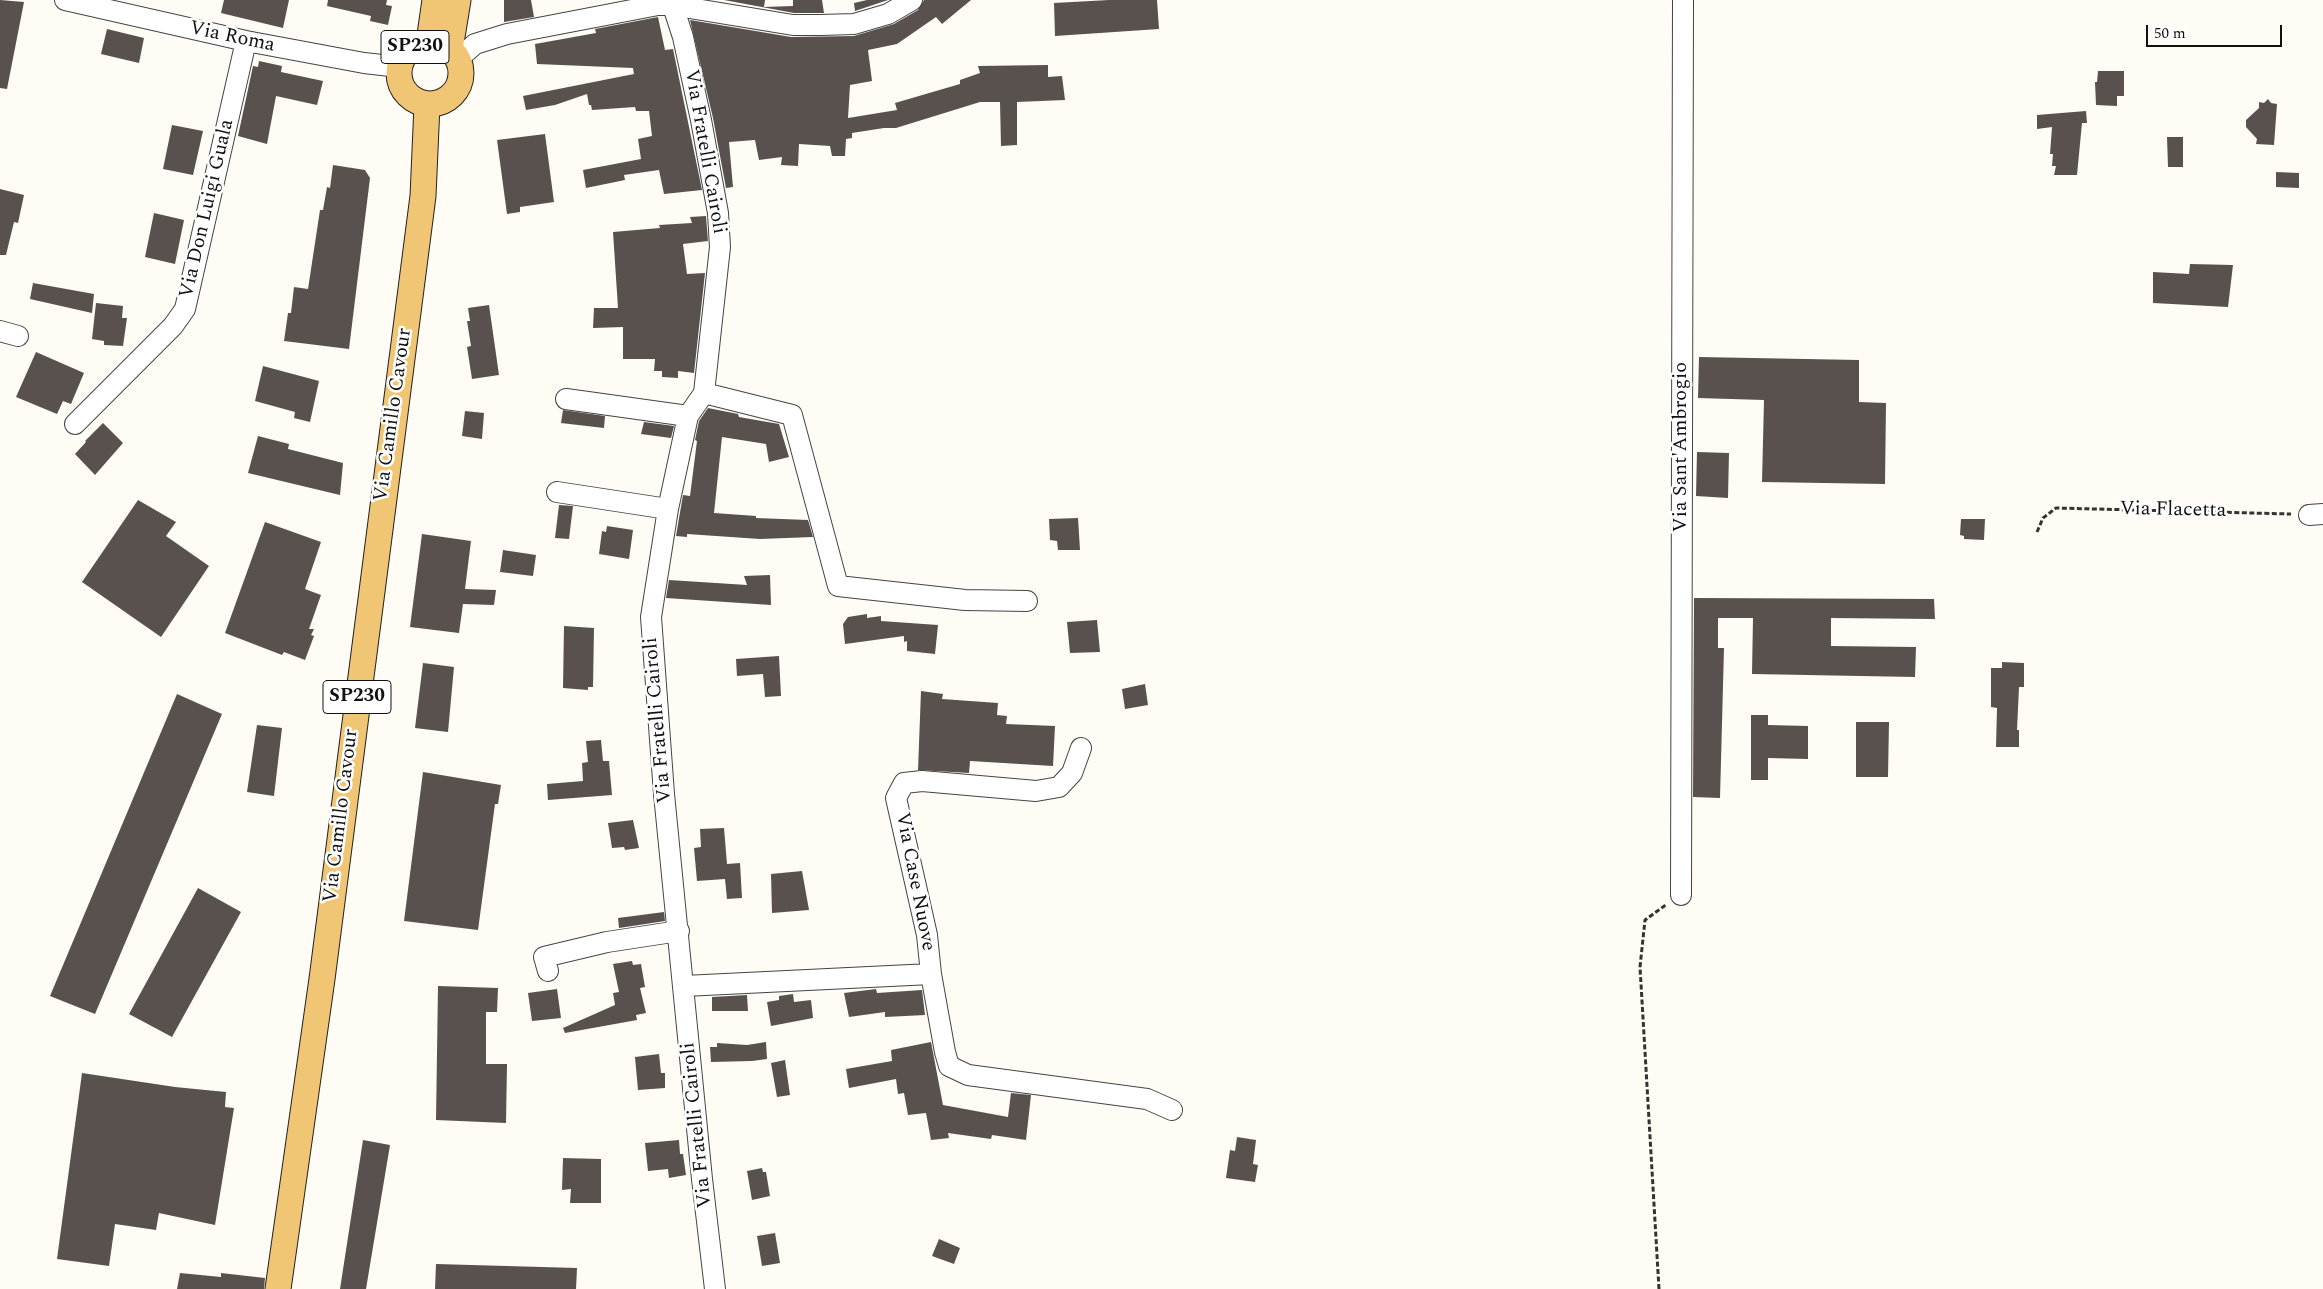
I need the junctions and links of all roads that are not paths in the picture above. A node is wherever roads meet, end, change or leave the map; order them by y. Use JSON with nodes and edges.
{"nodes":[{"id":1,"x":65,"y":0,"type":"edge"},
{"id":2,"x":435,"y":0,"type":"edge"},
{"id":3,"x":458,"y":0,"type":"edge"},
{"id":4,"x":912,"y":0,"type":"edge"},
{"id":5,"x":1683,"y":0,"type":"edge"},
{"id":6,"x":671,"y":2,"type":"edge"},
{"id":7,"x":120,"y":6,"type":"edge"},
{"id":8,"x":246,"y":41,"type":"junction"},
{"id":9,"x":445,"y":50,"type":"junction"},
{"id":10,"x":400,"y":67,"type":"junction"},
{"id":11,"x":427,"y":105,"type":"junction"},
{"id":12,"x":704,"y":392,"type":"junction"},
{"id":13,"x":566,"y":399,"type":"dead end"},
{"id":14,"x":688,"y":416,"type":"junction"},
{"id":15,"x":75,"y":424,"type":"dead end"},
{"id":16,"x":557,"y":492,"type":"dead end"},
{"id":17,"x":668,"y":509,"type":"junction"},
{"id":18,"x":1027,"y":601,"type":"dead end"},
{"id":19,"x":1081,"y":748,"type":"dead end"},
{"id":20,"x":1681,"y":895,"type":"road end"},
{"id":21,"x":679,"y":931,"type":"junction"},
{"id":22,"x":548,"y":972,"type":"dead end"},
{"id":23,"x":931,"y":974,"type":"junction"},
{"id":24,"x":684,"y":986,"type":"junction"},
{"id":25,"x":1172,"y":1110,"type":"dead end"},
{"id":26,"x":278,"y":1289,"type":"edge"},
{"id":27,"x":716,"y":1289,"type":"edge"}],
"edges":[{"from":1,"to":7,"type":"street","name":"Via Roma"},
{"from":2,"to":9,"type":"main road","number":"SP230"},
{"from":3,"to":9,"type":"main road","number":"SP230"},
{"from":4,"to":6,"type":"street"},
{"from":5,"to":20,"type":"street","name":"Via Sant'Ambrogio"},
{"from":6,"to":9,"type":"street"},
{"from":6,"to":12,"type":"street","name":"Via Fratelli Cairoli"},
{"from":7,"to":8,"type":"street","name":"Via Roma"},
{"from":8,"to":10,"type":"street","name":"Via Roma"},
{"from":8,"to":15,"type":"street","name":"Via Don Luigi Guala"},
{"from":9,"to":10,"type":"main road","number":"SP230"},
{"from":9,"to":11,"type":"main road","number":"SP230"},
{"from":10,"to":11,"type":"main road","number":"SP230"},
{"from":11,"to":26,"type":"main road","name":"Via Camillo Cavour","number":"SP230"},
{"from":12,"to":14,"type":"street","name":"Via Fratelli Cairoli"},
{"from":12,"to":18,"type":"street"},
{"from":13,"to":14,"type":"street"},
{"from":14,"to":17,"type":"street","name":"Via Fratelli Cairoli"},
{"from":16,"to":17,"type":"street"},
{"from":17,"to":21,"type":"street","name":"Via Fratelli Cairoli"},
{"from":19,"to":23,"type":"street","name":"Via Case Nuove"},
{"from":21,"to":22,"type":"street"},
{"from":21,"to":24,"type":"street","name":"Via Fratelli Cairoli"},
{"from":23,"to":24,"type":"street","name":"Via Case Nuove"},
{"from":23,"to":25,"type":"street","name":"Via Case Nuove"},
{"from":24,"to":27,"type":"street","name":"Via Fratelli Cairoli"}]}
